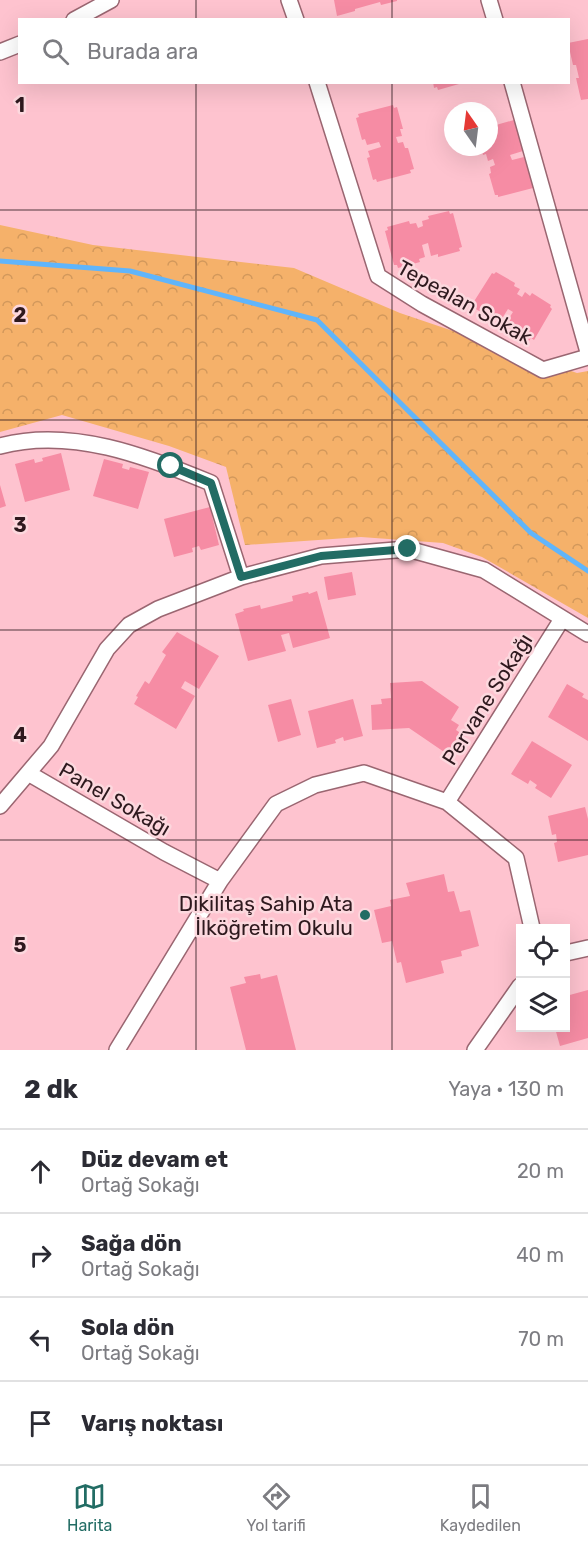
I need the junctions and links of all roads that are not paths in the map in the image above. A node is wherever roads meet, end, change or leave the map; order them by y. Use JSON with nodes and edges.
{"nodes":[{"id":1,"x":111,"y":0,"type":"edge"},
{"id":2,"x":289,"y":0,"type":"edge"},
{"id":3,"x":489,"y":0,"type":"edge"},
{"id":4,"x":78,"y":18,"type":"edge"},
{"id":5,"x":295,"y":18,"type":"edge"},
{"id":6,"x":494,"y":18,"type":"edge"},
{"id":7,"x":18,"y":45,"type":"edge"},
{"id":8,"x":0,"y":52,"type":"edge"},
{"id":9,"x":318,"y":84,"type":"edge"},
{"id":10,"x":513,"y":84,"type":"edge"},
{"id":11,"x":588,"y":352,"type":"edge"},
{"id":12,"x":588,"y":357,"type":"edge"},
{"id":13,"x":0,"y":446,"type":"edge"},
{"id":14,"x":241,"y":577,"type":"junction"},
{"id":15,"x":562,"y":619,"type":"junction"},
{"id":16,"x":588,"y":634,"type":"edge"},
{"id":17,"x":28,"y":773,"type":"junction"},
{"id":18,"x":447,"y":802,"type":"junction"},
{"id":19,"x":0,"y":806,"type":"edge"},
{"id":20,"x":220,"y":881,"type":"junction"},
{"id":21,"x":531,"y":924,"type":"edge"},
{"id":22,"x":588,"y":948,"type":"edge"},
{"id":23,"x":570,"y":952,"type":"edge"},
{"id":24,"x":516,"y":992,"type":"edge"},
{"id":25,"x":117,"y":1050,"type":"edge"},
{"id":26,"x":475,"y":1050,"type":"edge"}],
"edges":[{"from":1,"to":4,"type":"street"},
{"from":2,"to":5,"type":"street"},
{"from":3,"to":6,"type":"street"},
{"from":7,"to":8,"type":"street"},
{"from":9,"to":12,"type":"street","name":"Tepealan Sokak"},
{"from":10,"to":11,"type":"street"},
{"from":13,"to":14,"type":"street"},
{"from":14,"to":15,"type":"street"},
{"from":14,"to":17,"type":"street"},
{"from":15,"to":16,"type":"street"},
{"from":15,"to":18,"type":"street","name":"Pervane Sokağı"},
{"from":17,"to":19,"type":"street","name":"Panel Sokağı"},
{"from":17,"to":20,"type":"street","name":"Panel Sokağı"},
{"from":18,"to":20,"type":"street"},
{"from":18,"to":21,"type":"street"},
{"from":20,"to":25,"type":"street"},
{"from":22,"to":23,"type":"street"},
{"from":24,"to":26,"type":"street"}]}
